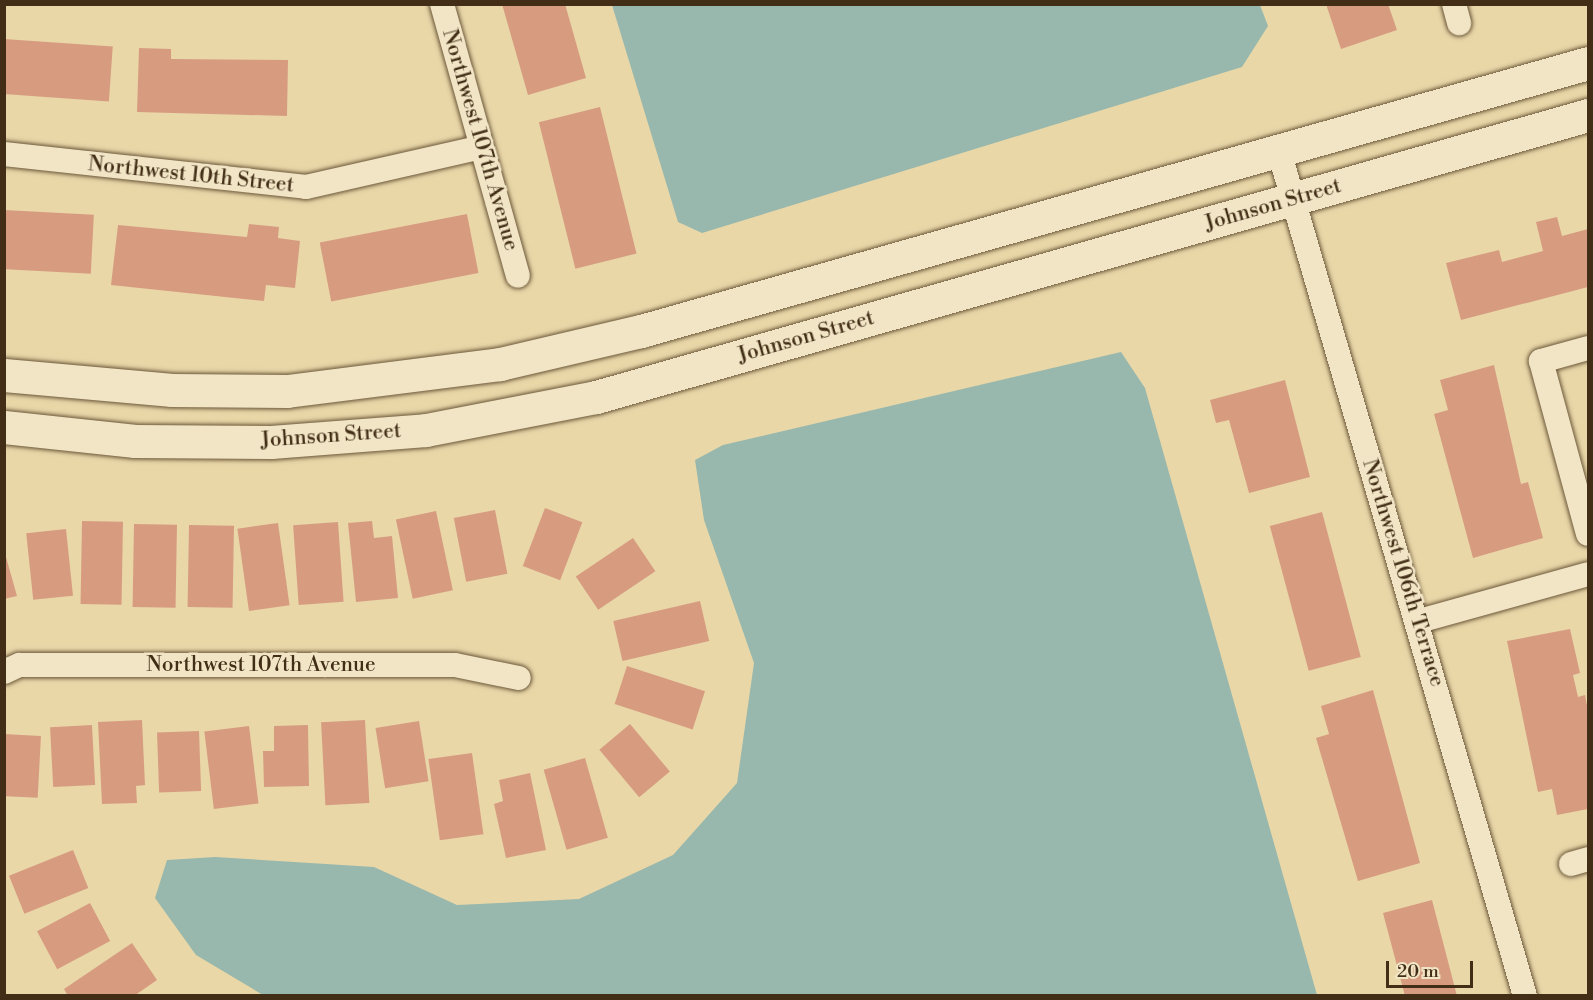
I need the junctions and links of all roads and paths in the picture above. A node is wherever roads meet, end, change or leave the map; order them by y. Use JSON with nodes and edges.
{"nodes":[{"id":1,"x":442,"y":4,"type":"edge"},
{"id":2,"x":1588,"y":63,"type":"edge"},
{"id":3,"x":1588,"y":115,"type":"edge"},
{"id":4,"x":482,"y":147,"type":"junction"},
{"id":5,"x":1279,"y":151,"type":"junction"},
{"id":6,"x":4,"y":154,"type":"edge"},
{"id":7,"x":1293,"y":200,"type":"junction"},
{"id":8,"x":518,"y":276,"type":"dead end"},
{"id":9,"x":1588,"y":348,"type":"edge"},
{"id":10,"x":4,"y":375,"type":"edge"},
{"id":11,"x":4,"y":427,"type":"edge"},
{"id":12,"x":1588,"y":534,"type":"edge"},
{"id":13,"x":1588,"y":574,"type":"edge"},
{"id":14,"x":1419,"y":621,"type":"junction"},
{"id":15,"x":4,"y":672,"type":"edge"},
{"id":16,"x":519,"y":678,"type":"dead end"},
{"id":17,"x":1525,"y":996,"type":"edge"}],
"edges":[{"from":1,"to":4,"type":"street","name":"Northwest 107th Avenue"},
{"from":2,"to":5,"type":"street"},
{"from":3,"to":7,"type":"street","name":"Johnson Street"},
{"from":4,"to":6,"type":"street","name":"Northwest 10th Street"},
{"from":4,"to":8,"type":"street","name":"Northwest 107th Avenue"},
{"from":5,"to":7,"type":"street","name":"Northwest 106th Terrace"},
{"from":5,"to":10,"type":"street"},
{"from":7,"to":11,"type":"street","name":"Johnson Street"},
{"from":7,"to":14,"type":"street","name":"Northwest 106th Terrace"},
{"from":9,"to":12,"type":"street"},
{"from":13,"to":14,"type":"street"},
{"from":14,"to":17,"type":"street","name":"Northwest 106th Terrace"},
{"from":15,"to":16,"type":"street","name":"Northwest 107th Avenue"}]}
